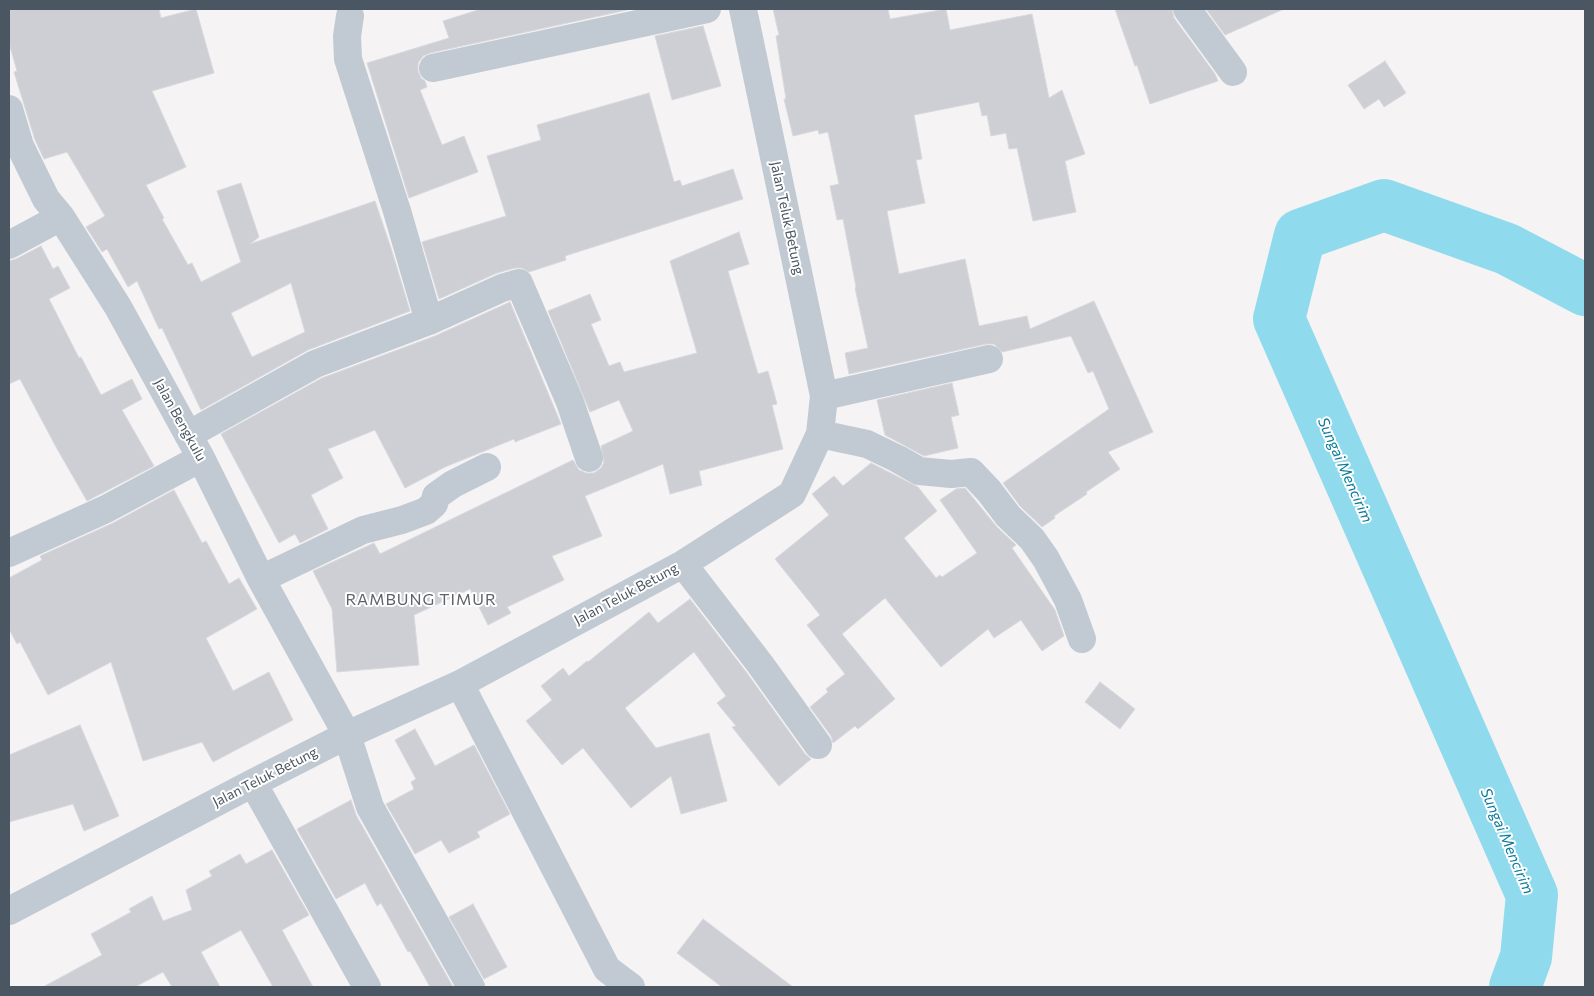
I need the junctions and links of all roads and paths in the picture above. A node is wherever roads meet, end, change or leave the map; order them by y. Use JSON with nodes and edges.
{"nodes":[{"id":1,"x":708,"y":9,"type":"edge"},
{"id":2,"x":743,"y":9,"type":"edge"},
{"id":3,"x":1187,"y":9,"type":"edge"},
{"id":4,"x":350,"y":16,"type":"dead end"},
{"id":5,"x":433,"y":68,"type":"dead end"},
{"id":6,"x":1233,"y":72,"type":"dead end"},
{"id":7,"x":9,"y":109,"type":"edge"},
{"id":8,"x":61,"y":217,"type":"junction"},
{"id":9,"x":9,"y":245,"type":"edge"},
{"id":10,"x":428,"y":321,"type":"junction"},
{"id":11,"x":989,"y":359,"type":"dead end"},
{"id":12,"x":824,"y":396,"type":"junction"},
{"id":13,"x":820,"y":434,"type":"junction"},
{"id":14,"x":188,"y":435,"type":"junction"},
{"id":15,"x":201,"y":458,"type":"junction"},
{"id":16,"x":590,"y":458,"type":"dead end"},
{"id":17,"x":487,"y":467,"type":"dead end"},
{"id":18,"x":9,"y":553,"type":"edge"},
{"id":19,"x":683,"y":564,"type":"junction"},
{"id":20,"x":262,"y":579,"type":"junction"},
{"id":21,"x":1082,"y":639,"type":"dead end"},
{"id":22,"x":460,"y":684,"type":"junction"},
{"id":23,"x":347,"y":735,"type":"junction"},
{"id":24,"x":818,"y":745,"type":"dead end"},
{"id":25,"x":252,"y":783,"type":"junction"},
{"id":26,"x":9,"y":911,"type":"edge"},
{"id":27,"x":602,"y":978,"type":"edge"},
{"id":28,"x":368,"y":987,"type":"edge"},
{"id":29,"x":471,"y":987,"type":"edge"},
{"id":30,"x":631,"y":987,"type":"edge"}],
"edges":[{"from":1,"to":5,"type":"street"},
{"from":2,"to":12,"type":"street","name":"Jalan Teluk Betung"},
{"from":3,"to":6,"type":"street"},
{"from":4,"to":10,"type":"street"},
{"from":7,"to":8,"type":"street","name":"Jalan Bengkulu"},
{"from":8,"to":9,"type":"street"},
{"from":8,"to":14,"type":"street","name":"Jalan Bengkulu"},
{"from":10,"to":14,"type":"street"},
{"from":10,"to":16,"type":"street"},
{"from":11,"to":12,"type":"street"},
{"from":12,"to":13,"type":"street","name":"Jalan Teluk Betung"},
{"from":13,"to":19,"type":"street","name":"Jalan Teluk Betung"},
{"from":13,"to":21,"type":"street"},
{"from":14,"to":15,"type":"street","name":"Jalan Bengkulu"},
{"from":15,"to":18,"type":"street"},
{"from":15,"to":20,"type":"street","name":"Jalan Bengkulu"},
{"from":17,"to":20,"type":"street"},
{"from":19,"to":22,"type":"street","name":"Jalan Teluk Betung"},
{"from":19,"to":24,"type":"street"},
{"from":20,"to":23,"type":"street","name":"Jalan Bengkulu"},
{"from":22,"to":23,"type":"street","name":"Jalan Teluk Betung"},
{"from":22,"to":27,"type":"street"},
{"from":23,"to":25,"type":"street","name":"Jalan Teluk Betung"},
{"from":23,"to":29,"type":"street","name":"Jalan Bengkulu"},
{"from":25,"to":26,"type":"street","name":"Jalan Teluk Betung"},
{"from":25,"to":28,"type":"street"},
{"from":27,"to":30,"type":"street"}]}
